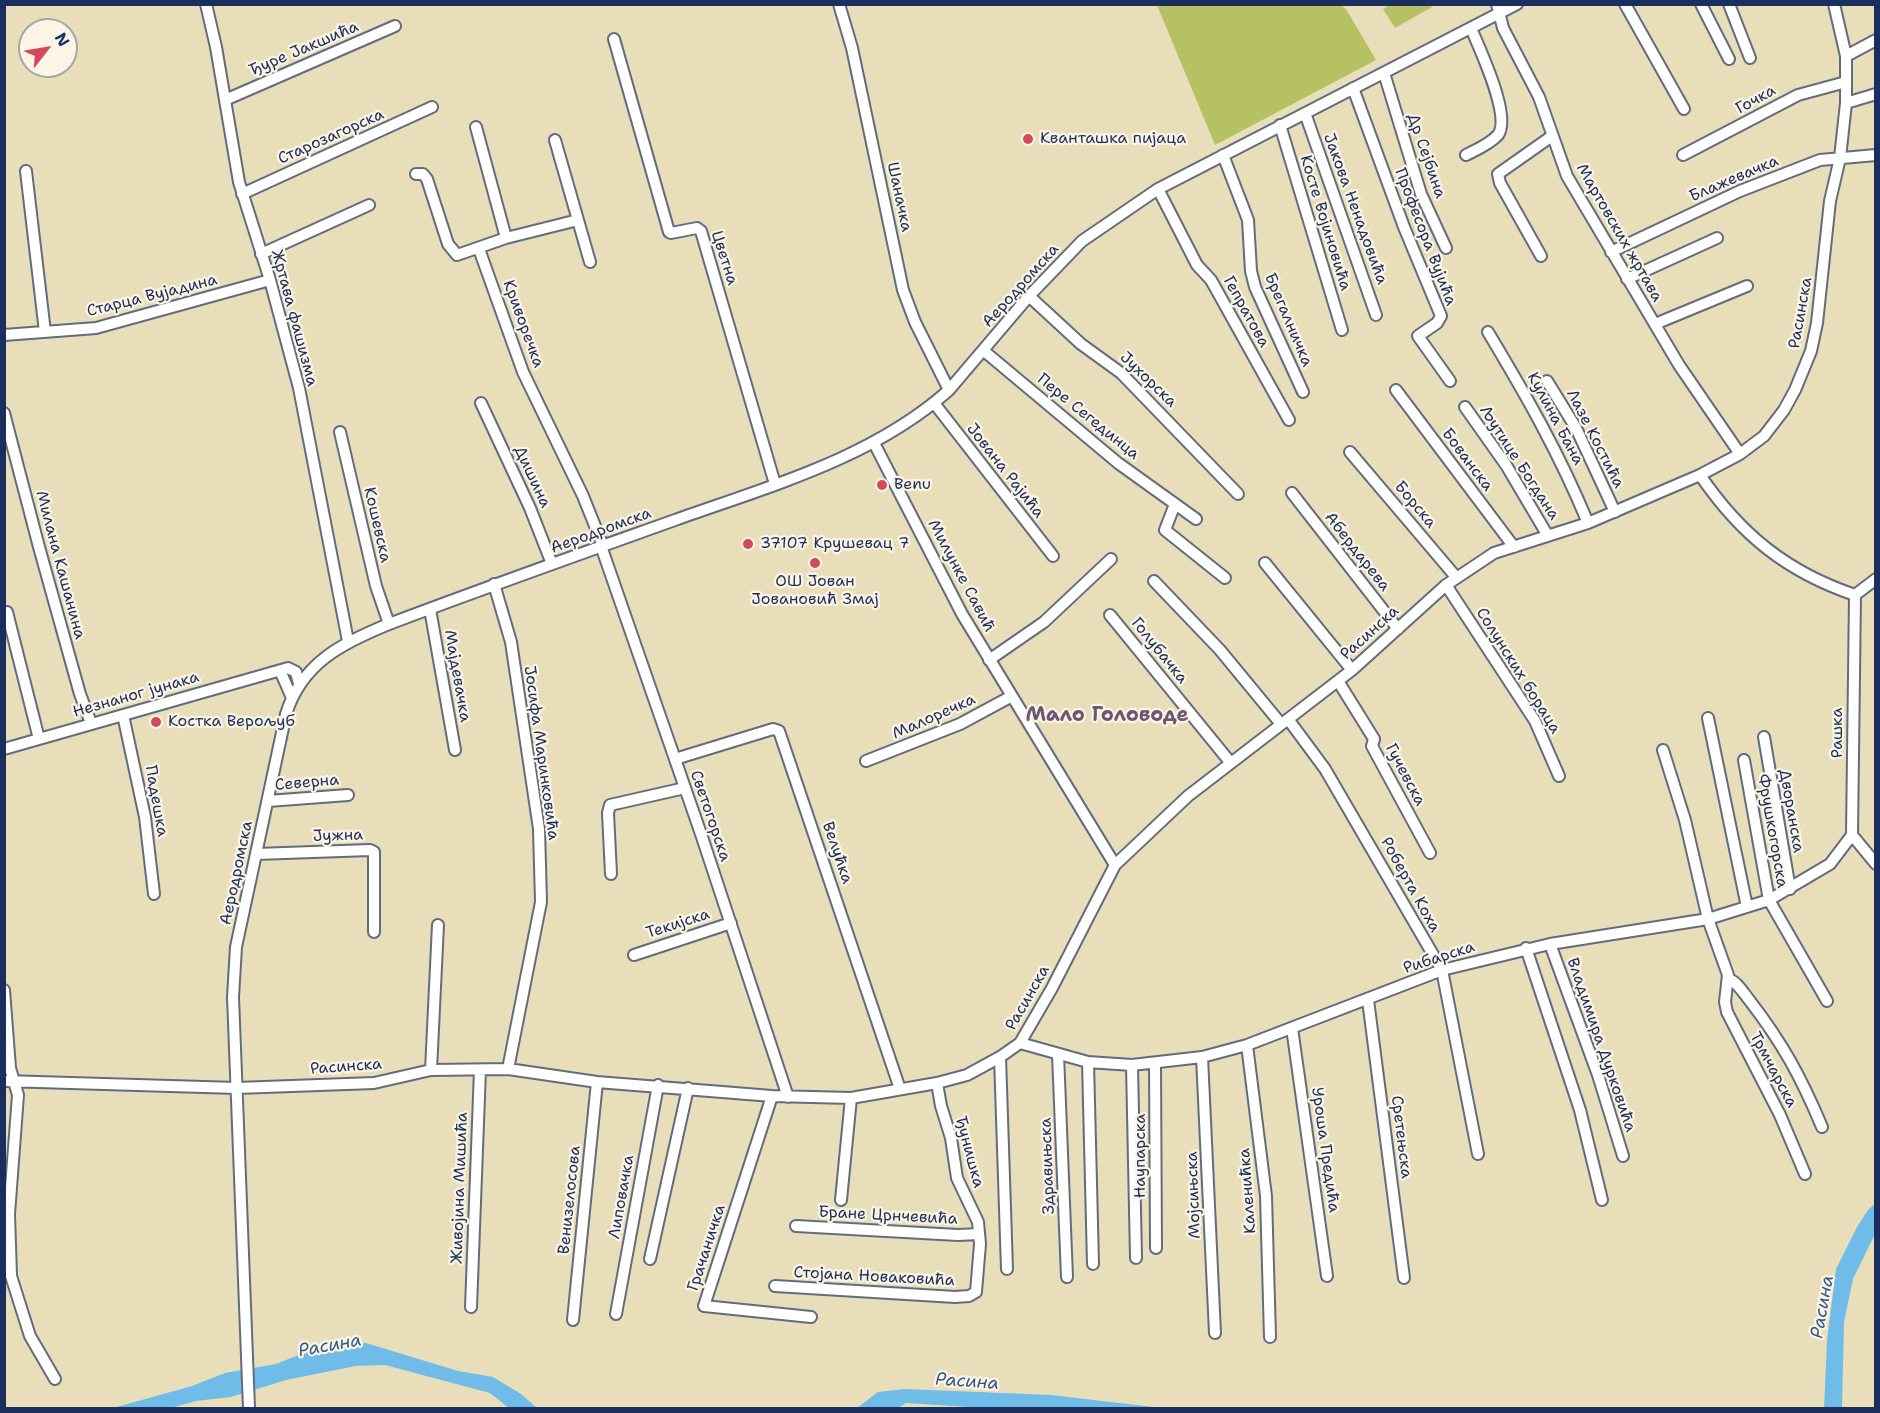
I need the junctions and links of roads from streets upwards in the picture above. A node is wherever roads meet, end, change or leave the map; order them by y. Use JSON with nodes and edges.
{"nodes":[{"id":1,"x":206,"y":4,"type":"edge"},
{"id":2,"x":839,"y":4,"type":"edge"},
{"id":3,"x":1517,"y":4,"type":"edge"},
{"id":4,"x":1625,"y":4,"type":"edge"},
{"id":5,"x":1701,"y":4,"type":"edge"},
{"id":6,"x":1729,"y":4,"type":"edge"},
{"id":7,"x":1834,"y":4,"type":"edge"},
{"id":8,"x":1498,"y":9,"type":"edge"},
{"id":9,"x":395,"y":26,"type":"dead end"},
{"id":10,"x":1471,"y":28,"type":"junction"},
{"id":11,"x":614,"y":39,"type":"dead end"},
{"id":12,"x":1875,"y":40,"type":"edge"},
{"id":13,"x":1846,"y":56,"type":"junction"},
{"id":14,"x":1750,"y":58,"type":"dead end"},
{"id":15,"x":1729,"y":59,"type":"dead end"},
{"id":16,"x":1384,"y":72,"type":"junction"},
{"id":17,"x":1846,"y":82,"type":"junction"},
{"id":18,"x":1353,"y":88,"type":"junction"},
{"id":19,"x":1875,"y":94,"type":"edge"},
{"id":20,"x":225,"y":100,"type":"junction"},
{"id":21,"x":1846,"y":103,"type":"junction"},
{"id":22,"x":432,"y":107,"type":"dead end"},
{"id":23,"x":1684,"y":109,"type":"dead end"},
{"id":24,"x":1305,"y":113,"type":"junction"},
{"id":25,"x":1280,"y":125,"type":"junction"},
{"id":26,"x":476,"y":127,"type":"dead end"},
{"id":27,"x":1552,"y":136,"type":"junction"},
{"id":28,"x":555,"y":140,"type":"dead end"},
{"id":29,"x":1223,"y":155,"type":"junction"},
{"id":30,"x":1466,"y":155,"type":"dead end"},
{"id":31,"x":1683,"y":155,"type":"dead end"},
{"id":32,"x":1875,"y":155,"type":"edge"},
{"id":33,"x":1840,"y":158,"type":"junction"},
{"id":34,"x":26,"y":171,"type":"dead end"},
{"id":35,"x":416,"y":174,"type":"dead end"},
{"id":36,"x":1158,"y":189,"type":"junction"},
{"id":37,"x":242,"y":194,"type":"junction"},
{"id":38,"x":369,"y":205,"type":"dead end"},
{"id":39,"x":578,"y":220,"type":"junction"},
{"id":40,"x":506,"y":238,"type":"junction"},
{"id":41,"x":1717,"y":238,"type":"dead end"},
{"id":42,"x":1446,"y":248,"type":"dead end"},
{"id":43,"x":479,"y":249,"type":"junction"},
{"id":44,"x":1611,"y":252,"type":"junction"},
{"id":45,"x":261,"y":254,"type":"junction"},
{"id":46,"x":1541,"y":256,"type":"dead end"},
{"id":47,"x":590,"y":262,"type":"dead end"},
{"id":48,"x":1627,"y":279,"type":"junction"},
{"id":49,"x":270,"y":280,"type":"junction"},
{"id":50,"x":1747,"y":286,"type":"dead end"},
{"id":51,"x":1029,"y":296,"type":"junction"},
{"id":52,"x":1376,"y":315,"type":"dead end"},
{"id":53,"x":1655,"y":324,"type":"junction"},
{"id":54,"x":1342,"y":330,"type":"dead end"},
{"id":55,"x":45,"y":332,"type":"junction"},
{"id":56,"x":1488,"y":332,"type":"dead end"},
{"id":57,"x":4,"y":335,"type":"edge"},
{"id":58,"x":984,"y":351,"type":"junction"},
{"id":59,"x":1450,"y":381,"type":"dead end"},
{"id":60,"x":1547,"y":381,"type":"dead end"},
{"id":61,"x":949,"y":390,"type":"junction"},
{"id":62,"x":1396,"y":390,"type":"dead end"},
{"id":63,"x":1303,"y":392,"type":"dead end"},
{"id":64,"x":481,"y":403,"type":"dead end"},
{"id":65,"x":934,"y":403,"type":"junction"},
{"id":66,"x":1465,"y":407,"type":"dead end"},
{"id":67,"x":4,"y":412,"type":"edge"},
{"id":68,"x":1289,"y":420,"type":"dead end"},
{"id":69,"x":340,"y":432,"type":"dead end"},
{"id":70,"x":874,"y":443,"type":"junction"},
{"id":71,"x":1350,"y":452,"type":"dead end"},
{"id":72,"x":1740,"y":454,"type":"junction"},
{"id":73,"x":1700,"y":475,"type":"junction"},
{"id":74,"x":776,"y":484,"type":"junction"},
{"id":75,"x":1292,"y":493,"type":"dead end"},
{"id":76,"x":1238,"y":494,"type":"dead end"},
{"id":77,"x":1175,"y":504,"type":"junction"},
{"id":78,"x":1615,"y":512,"type":"junction"},
{"id":79,"x":1196,"y":519,"type":"dead end"},
{"id":80,"x":1588,"y":523,"type":"junction"},
{"id":81,"x":1548,"y":536,"type":"junction"},
{"id":82,"x":602,"y":544,"type":"junction"},
{"id":83,"x":1514,"y":547,"type":"junction"},
{"id":84,"x":1053,"y":556,"type":"dead end"},
{"id":85,"x":1111,"y":560,"type":"dead end"},
{"id":86,"x":1265,"y":563,"type":"dead end"},
{"id":87,"x":552,"y":564,"type":"junction"},
{"id":88,"x":1456,"y":577,"type":"junction"},
{"id":89,"x":1225,"y":578,"type":"dead end"},
{"id":90,"x":1875,"y":579,"type":"edge"},
{"id":91,"x":1154,"y":580,"type":"dead end"},
{"id":92,"x":494,"y":584,"type":"junction"},
{"id":93,"x":1446,"y":585,"type":"junction"},
{"id":94,"x":1855,"y":595,"type":"junction"},
{"id":95,"x":429,"y":609,"type":"junction"},
{"id":96,"x":7,"y":612,"type":"dead end"},
{"id":97,"x":1110,"y":615,"type":"dead end"},
{"id":98,"x":389,"y":624,"type":"junction"},
{"id":99,"x":1398,"y":629,"type":"junction"},
{"id":100,"x":348,"y":641,"type":"junction"},
{"id":101,"x":327,"y":655,"type":"junction"},
{"id":102,"x":989,"y":660,"type":"junction"},
{"id":103,"x":1352,"y":670,"type":"junction"},
{"id":104,"x":282,"y":671,"type":"junction"},
{"id":105,"x":299,"y":680,"type":"junction"},
{"id":106,"x":1338,"y":681,"type":"junction"},
{"id":107,"x":1012,"y":696,"type":"junction"},
{"id":108,"x":292,"y":698,"type":"junction"},
{"id":109,"x":123,"y":714,"type":"junction"},
{"id":110,"x":1708,"y":718,"type":"dead end"},
{"id":111,"x":1285,"y":722,"type":"junction"},
{"id":112,"x":91,"y":723,"type":"junction"},
{"id":113,"x":1764,"y":737,"type":"dead end"},
{"id":114,"x":39,"y":739,"type":"junction"},
{"id":115,"x":5,"y":745,"type":"edge"},
{"id":116,"x":455,"y":750,"type":"dead end"},
{"id":117,"x":1663,"y":750,"type":"dead end"},
{"id":118,"x":675,"y":759,"type":"junction"},
{"id":119,"x":1744,"y":760,"type":"dead end"},
{"id":120,"x":866,"y":761,"type":"dead end"},
{"id":121,"x":1230,"y":762,"type":"junction"},
{"id":122,"x":1559,"y":776,"type":"dead end"},
{"id":123,"x":685,"y":788,"type":"junction"},
{"id":124,"x":348,"y":795,"type":"dead end"},
{"id":125,"x":268,"y":801,"type":"junction"},
{"id":126,"x":1852,"y":835,"type":"junction"},
{"id":127,"x":1430,"y":853,"type":"dead end"},
{"id":128,"x":256,"y":854,"type":"junction"},
{"id":129,"x":1875,"y":864,"type":"edge"},
{"id":130,"x":1115,"y":865,"type":"junction"},
{"id":131,"x":611,"y":874,"type":"dead end"},
{"id":132,"x":1790,"y":889,"type":"junction"},
{"id":133,"x":154,"y":894,"type":"dead end"},
{"id":134,"x":1769,"y":900,"type":"junction"},
{"id":135,"x":1747,"y":907,"type":"junction"},
{"id":136,"x":1708,"y":918,"type":"junction"},
{"id":137,"x":730,"y":923,"type":"junction"},
{"id":138,"x":438,"y":925,"type":"dead end"},
{"id":139,"x":374,"y":933,"type":"dead end"},
{"id":140,"x":1550,"y":944,"type":"junction"},
{"id":141,"x":1526,"y":948,"type":"junction"},
{"id":142,"x":634,"y":955,"type":"dead end"},
{"id":143,"x":1442,"y":970,"type":"junction"},
{"id":144,"x":1728,"y":979,"type":"junction"},
{"id":145,"x":4,"y":990,"type":"edge"},
{"id":146,"x":1368,"y":1000,"type":"junction"},
{"id":147,"x":1827,"y":1001,"type":"dead end"},
{"id":148,"x":1292,"y":1028,"type":"junction"},
{"id":149,"x":1020,"y":1042,"type":"junction"},
{"id":150,"x":1247,"y":1044,"type":"junction"},
{"id":151,"x":1059,"y":1054,"type":"junction"},
{"id":152,"x":1000,"y":1057,"type":"junction"},
{"id":153,"x":1202,"y":1057,"type":"junction"},
{"id":154,"x":1088,"y":1062,"type":"junction"},
{"id":155,"x":1155,"y":1063,"type":"junction"},
{"id":156,"x":1132,"y":1065,"type":"junction"},
{"id":157,"x":508,"y":1069,"type":"junction"},
{"id":158,"x":431,"y":1070,"type":"junction"},
{"id":159,"x":480,"y":1070,"type":"junction"},
{"id":160,"x":9,"y":1082,"type":"edge"},
{"id":161,"x":597,"y":1082,"type":"junction"},
{"id":162,"x":937,"y":1083,"type":"junction"},
{"id":163,"x":658,"y":1085,"type":"junction"},
{"id":164,"x":237,"y":1088,"type":"junction"},
{"id":165,"x":688,"y":1088,"type":"junction"},
{"id":166,"x":900,"y":1089,"type":"junction"},
{"id":167,"x":772,"y":1096,"type":"junction"},
{"id":168,"x":788,"y":1097,"type":"junction"},
{"id":169,"x":850,"y":1098,"type":"junction"},
{"id":170,"x":1822,"y":1127,"type":"dead end"},
{"id":171,"x":1478,"y":1154,"type":"dead end"},
{"id":172,"x":1623,"y":1156,"type":"dead end"},
{"id":173,"x":1806,"y":1174,"type":"dead end"},
{"id":174,"x":841,"y":1200,"type":"dead end"},
{"id":175,"x":1602,"y":1200,"type":"dead end"},
{"id":176,"x":796,"y":1226,"type":"dead end"},
{"id":177,"x":978,"y":1234,"type":"junction"},
{"id":178,"x":1156,"y":1248,"type":"dead end"},
{"id":179,"x":1136,"y":1258,"type":"dead end"},
{"id":180,"x":650,"y":1259,"type":"dead end"},
{"id":181,"x":1093,"y":1264,"type":"dead end"},
{"id":182,"x":1007,"y":1269,"type":"dead end"},
{"id":183,"x":1327,"y":1276,"type":"dead end"},
{"id":184,"x":1067,"y":1277,"type":"dead end"},
{"id":185,"x":1404,"y":1278,"type":"dead end"},
{"id":186,"x":775,"y":1286,"type":"dead end"},
{"id":187,"x":972,"y":1295,"type":"joint"},
{"id":188,"x":471,"y":1307,"type":"dead end"},
{"id":189,"x":616,"y":1314,"type":"dead end"},
{"id":190,"x":811,"y":1317,"type":"dead end"},
{"id":191,"x":573,"y":1320,"type":"dead end"},
{"id":192,"x":1215,"y":1333,"type":"dead end"},
{"id":193,"x":1270,"y":1337,"type":"dead end"},
{"id":194,"x":55,"y":1379,"type":"dead end"},
{"id":195,"x":249,"y":1408,"type":"edge"}],
"edges":[{"from":1,"to":20,"type":"street","name":"Жртава фашизма"},
{"from":2,"to":61,"type":"street","name":"Шаначка"},
{"from":3,"to":8,"type":"street","name":"Аеродромска"},
{"from":4,"to":23,"type":"street"},
{"from":5,"to":15,"type":"street"},
{"from":6,"to":14,"type":"street"},
{"from":7,"to":13,"type":"street","name":"Расинска"},
{"from":8,"to":10,"type":"street","name":"Аеродромска"},
{"from":8,"to":27,"type":"street","name":"Мартовских жртава"},
{"from":9,"to":20,"type":"street","name":"Ђуре Јакшића"},
{"from":10,"to":16,"type":"street","name":"Аеродромска"},
{"from":10,"to":30,"type":"street"},
{"from":11,"to":74,"type":"street","name":"Цветна"},
{"from":12,"to":13,"type":"street"},
{"from":13,"to":17,"type":"street","name":"Расинска"},
{"from":16,"to":18,"type":"street","name":"Аеродромска"},
{"from":16,"to":42,"type":"street","name":"Др Сејбина"},
{"from":17,"to":21,"type":"street","name":"Расинска"},
{"from":17,"to":31,"type":"street","name":"Гочка"},
{"from":18,"to":24,"type":"street","name":"Аеродромска"},
{"from":18,"to":59,"type":"street","name":"Професора Вујића"},
{"from":19,"to":21,"type":"street"},
{"from":20,"to":37,"type":"street","name":"Жртава фашизма"},
{"from":21,"to":33,"type":"street","name":"Расинска"},
{"from":22,"to":37,"type":"street","name":"Старозагорска"},
{"from":24,"to":25,"type":"street","name":"Аеродромска"},
{"from":24,"to":52,"type":"street","name":"Јакова Ненадовића"},
{"from":25,"to":29,"type":"street","name":"Аеродромска"},
{"from":25,"to":54,"type":"street","name":"Косте Војиновића"},
{"from":26,"to":40,"type":"street"},
{"from":27,"to":44,"type":"street","name":"Мартовских жртава"},
{"from":27,"to":46,"type":"street"},
{"from":28,"to":39,"type":"street"},
{"from":29,"to":36,"type":"street","name":"Аеродромска"},
{"from":29,"to":63,"type":"street","name":"Брегалничка"},
{"from":32,"to":33,"type":"street","name":"Блажевачка"},
{"from":33,"to":44,"type":"street","name":"Блажевачка"},
{"from":33,"to":72,"type":"street","name":"Расинска"},
{"from":34,"to":55,"type":"street"},
{"from":35,"to":43,"type":"street"},
{"from":36,"to":51,"type":"street","name":"Аеродромска"},
{"from":36,"to":68,"type":"street","name":"Гепратова"},
{"from":37,"to":45,"type":"street","name":"Жртава фашизма"},
{"from":38,"to":45,"type":"street"},
{"from":39,"to":40,"type":"street"},
{"from":39,"to":47,"type":"street"},
{"from":40,"to":43,"type":"street"},
{"from":41,"to":48,"type":"street"},
{"from":43,"to":82,"type":"street","name":"Криворечка"},
{"from":44,"to":48,"type":"street","name":"Мартовских жртава"},
{"from":45,"to":49,"type":"street","name":"Жртава фашизма"},
{"from":48,"to":53,"type":"street","name":"Мартовских жртава"},
{"from":49,"to":55,"type":"street","name":"Старца Вујадина"},
{"from":49,"to":100,"type":"street","name":"Жртава фашизма"},
{"from":50,"to":53,"type":"street"},
{"from":51,"to":58,"type":"street","name":"Аеродромска"},
{"from":51,"to":76,"type":"street","name":"Јухорска"},
{"from":53,"to":72,"type":"street","name":"Мартовских жртава"},
{"from":55,"to":57,"type":"street","name":"Старца Вујадина"},
{"from":56,"to":80,"type":"street","name":"Кулина Бана"},
{"from":58,"to":61,"type":"street","name":"Аеродромска"},
{"from":58,"to":77,"type":"street","name":"Пере Сегединца"},
{"from":60,"to":78,"type":"street","name":"Лазе Костића"},
{"from":61,"to":65,"type":"street","name":"Аеродромска"},
{"from":62,"to":83,"type":"street","name":"Бованска"},
{"from":64,"to":87,"type":"street","name":"Дишина"},
{"from":65,"to":70,"type":"street","name":"Аеродромска"},
{"from":65,"to":84,"type":"street","name":"Јована Рајића"},
{"from":66,"to":81,"type":"street","name":"Љутице Богдана"},
{"from":67,"to":112,"type":"street","name":"Милана Кашанина"},
{"from":69,"to":98,"type":"street","name":"Кошевска"},
{"from":70,"to":74,"type":"street","name":"Аеродромска"},
{"from":70,"to":102,"type":"street","name":"Милунке Савић"},
{"from":71,"to":88,"type":"street","name":"Борска"},
{"from":72,"to":73,"type":"street","name":"Расинска"},
{"from":73,"to":78,"type":"street","name":"Расинска"},
{"from":73,"to":94,"type":"street"},
{"from":74,"to":82,"type":"street","name":"Аеродромска"},
{"from":75,"to":99,"type":"street","name":"Абердарева"},
{"from":77,"to":79,"type":"street","name":"Пере Сегединца"},
{"from":77,"to":89,"type":"street"},
{"from":78,"to":80,"type":"street","name":"Расинска"},
{"from":80,"to":81,"type":"street","name":"Расинска"},
{"from":81,"to":83,"type":"street","name":"Расинска"},
{"from":82,"to":87,"type":"street","name":"Аеродромска"},
{"from":82,"to":118,"type":"street","name":"Светогорска"},
{"from":83,"to":88,"type":"street","name":"Расинска"},
{"from":85,"to":102,"type":"street","name":"Милунке Савић"},
{"from":86,"to":103,"type":"street"},
{"from":87,"to":92,"type":"street","name":"Аеродромска"},
{"from":88,"to":93,"type":"street","name":"Расинска"},
{"from":90,"to":94,"type":"street"},
{"from":91,"to":111,"type":"street","name":"Роберта Коха"},
{"from":92,"to":95,"type":"street","name":"Аеродромска"},
{"from":92,"to":157,"type":"street","name":"Јосифа Маринковића"},
{"from":93,"to":99,"type":"street","name":"Расинска"},
{"from":93,"to":122,"type":"street","name":"Солунских бораца"},
{"from":94,"to":126,"type":"street","name":"Рашка"},
{"from":95,"to":98,"type":"street","name":"Аеродромска"},
{"from":95,"to":116,"type":"street","name":"Мајдевачка"},
{"from":96,"to":114,"type":"street"},
{"from":97,"to":121,"type":"street","name":"Голубачка"},
{"from":98,"to":100,"type":"street","name":"Аеродромска"},
{"from":99,"to":103,"type":"street","name":"Расинска"},
{"from":100,"to":101,"type":"street","name":"Аеродромска"},
{"from":101,"to":104,"type":"street","name":"Незнаног јунака"},
{"from":101,"to":105,"type":"street","name":"Аеродромска"},
{"from":102,"to":107,"type":"street","name":"Милунке Савић"},
{"from":103,"to":106,"type":"street","name":"Расинска"},
{"from":104,"to":105,"type":"street"},
{"from":104,"to":108,"type":"street"},
{"from":104,"to":109,"type":"street","name":"Незнаног јунака"},
{"from":105,"to":108,"type":"street","name":"Аеродромска"},
{"from":106,"to":111,"type":"street","name":"Расинска"},
{"from":106,"to":127,"type":"street","name":"Гучевска"},
{"from":107,"to":120,"type":"street","name":"Малоречка"},
{"from":107,"to":130,"type":"street","name":"Милунке Савић"},
{"from":108,"to":125,"type":"street","name":"Аеродромска"},
{"from":109,"to":112,"type":"street","name":"Незнаног јунака"},
{"from":109,"to":133,"type":"street","name":"Падешка"},
{"from":110,"to":135,"type":"street"},
{"from":111,"to":121,"type":"street","name":"Расинска"},
{"from":111,"to":143,"type":"street","name":"Роберта Коха"},
{"from":112,"to":114,"type":"street","name":"Незнаног јунака"},
{"from":113,"to":132,"type":"street","name":"Дворанска"},
{"from":114,"to":115,"type":"street","name":"Незнаног јунака"},
{"from":117,"to":136,"type":"street","name":"Трмчарска"},
{"from":118,"to":123,"type":"street","name":"Светогорска"},
{"from":118,"to":166,"type":"street","name":"Велућка"},
{"from":119,"to":134,"type":"street","name":"Фрушкогорска"},
{"from":121,"to":130,"type":"street","name":"Расинска"},
{"from":123,"to":131,"type":"street"},
{"from":123,"to":137,"type":"street","name":"Светогорска"},
{"from":124,"to":125,"type":"street","name":"Северна"},
{"from":125,"to":128,"type":"street","name":"Аеродромска"},
{"from":126,"to":129,"type":"street"},
{"from":126,"to":132,"type":"street","name":"Рибарска"},
{"from":128,"to":139,"type":"street","name":"Јужна"},
{"from":128,"to":164,"type":"street","name":"Аеродромска"},
{"from":130,"to":149,"type":"street","name":"Расинска"},
{"from":132,"to":134,"type":"street","name":"Рибарска"},
{"from":134,"to":135,"type":"street","name":"Рибарска"},
{"from":134,"to":147,"type":"street","name":"Фрушкогорска"},
{"from":135,"to":136,"type":"street","name":"Рибарска"},
{"from":136,"to":140,"type":"street","name":"Рибарска"},
{"from":136,"to":144,"type":"street","name":"Трмчарска"},
{"from":137,"to":142,"type":"street","name":"Текијска"},
{"from":137,"to":168,"type":"street","name":"Светогорска"},
{"from":138,"to":158,"type":"street"},
{"from":140,"to":141,"type":"street","name":"Рибарска"},
{"from":140,"to":172,"type":"street","name":"Владимира Дурковића"},
{"from":141,"to":143,"type":"street","name":"Рибарска"},
{"from":141,"to":175,"type":"street"},
{"from":143,"to":146,"type":"street","name":"Рибарска"},
{"from":143,"to":171,"type":"street","name":"Роберта Коха"},
{"from":144,"to":170,"type":"street","name":"Трмчарска"},
{"from":144,"to":173,"type":"street","name":"Трмчарска"},
{"from":145,"to":160,"type":"street"},
{"from":146,"to":148,"type":"street","name":"Рибарска"},
{"from":146,"to":185,"type":"street","name":"Сретењска"},
{"from":148,"to":150,"type":"street","name":"Рибарска"},
{"from":148,"to":183,"type":"street","name":"Уроша Предића"},
{"from":149,"to":151,"type":"street","name":"Рибарска"},
{"from":149,"to":152,"type":"street","name":"Расинска"},
{"from":150,"to":153,"type":"street","name":"Рибарска"},
{"from":150,"to":193,"type":"street","name":"Каленићка"},
{"from":151,"to":154,"type":"street","name":"Рибарска"},
{"from":151,"to":184,"type":"street","name":"Здравињска"},
{"from":152,"to":162,"type":"street","name":"Расинска"},
{"from":152,"to":182,"type":"street"},
{"from":153,"to":155,"type":"street","name":"Рибарска"},
{"from":153,"to":192,"type":"street","name":"Мојсињска"},
{"from":154,"to":156,"type":"street","name":"Рибарска"},
{"from":154,"to":181,"type":"street"},
{"from":155,"to":156,"type":"street","name":"Рибарска"},
{"from":155,"to":178,"type":"street","name":"Наупарска"},
{"from":156,"to":179,"type":"street"},
{"from":157,"to":159,"type":"street","name":"Расинска"},
{"from":157,"to":161,"type":"street","name":"Расинска"},
{"from":158,"to":159,"type":"street","name":"Расинска"},
{"from":158,"to":164,"type":"street","name":"Расинска"},
{"from":159,"to":188,"type":"street","name":"Живојина Мишића"},
{"from":160,"to":164,"type":"street","name":"Расинска"},
{"from":160,"to":194,"type":"street"},
{"from":161,"to":163,"type":"street","name":"Расинска"},
{"from":161,"to":191,"type":"street","name":"Венизелосова"},
{"from":162,"to":166,"type":"street","name":"Расинска"},
{"from":162,"to":177,"type":"street","name":"Ђунишка"},
{"from":163,"to":165,"type":"street","name":"Расинска"},
{"from":163,"to":189,"type":"street","name":"Липовачка"},
{"from":164,"to":195,"type":"street","name":"Аеродромска"},
{"from":165,"to":167,"type":"street","name":"Расинска"},
{"from":165,"to":180,"type":"street"},
{"from":166,"to":169,"type":"street","name":"Расинска"},
{"from":167,"to":168,"type":"street","name":"Расинска"},
{"from":167,"to":190,"type":"street","name":"Грачаничка"},
{"from":168,"to":169,"type":"street","name":"Расинска"},
{"from":169,"to":174,"type":"street"},
{"from":176,"to":177,"type":"street","name":"Бране Црнчевића"},
{"from":177,"to":187,"type":"street","name":"Ђунишка"},
{"from":186,"to":187,"type":"street","name":"Стојана Новаковића"}]}
